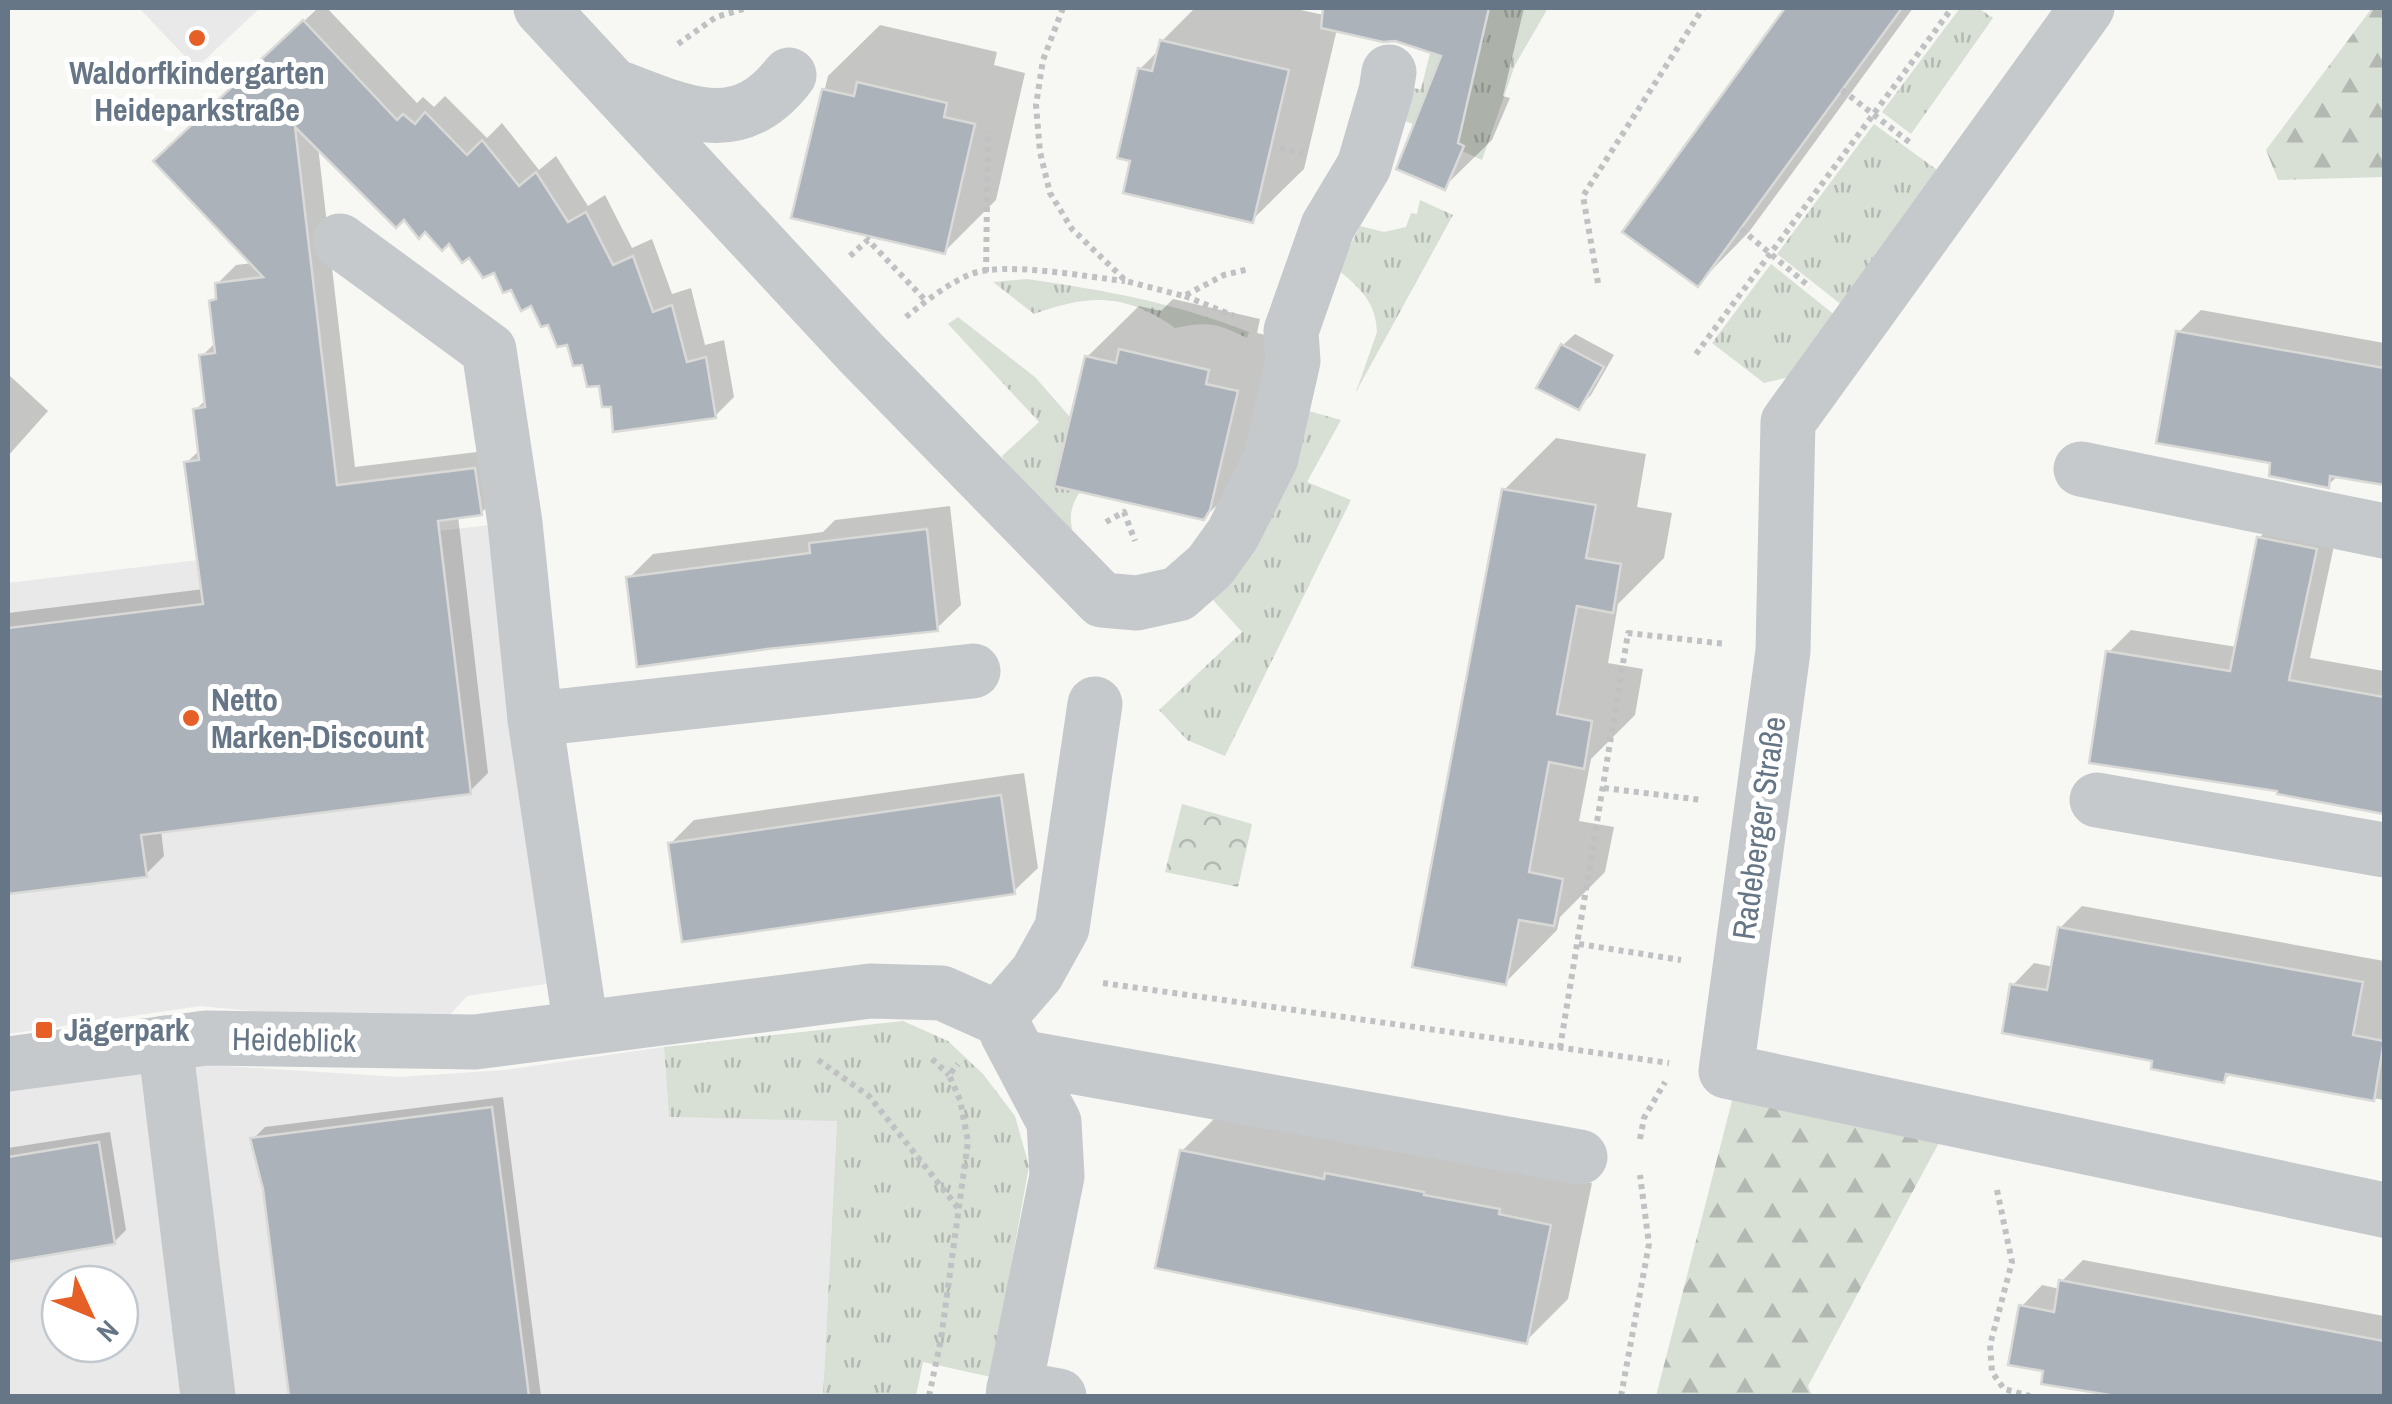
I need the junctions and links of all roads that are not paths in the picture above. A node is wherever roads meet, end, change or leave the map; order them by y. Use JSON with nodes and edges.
{"nodes":[{"id":1,"x":541,"y":8,"type":"edge"},
{"id":2,"x":2087,"y":8,"type":"edge"},
{"id":3,"x":1388,"y":72,"type":"dead end"},
{"id":4,"x":789,"y":75,"type":"dead end"},
{"id":5,"x":614,"y":86,"type":"junction"},
{"id":6,"x":340,"y":241,"type":"dead end"},
{"id":7,"x":2082,"y":468,"type":"dead end"},
{"id":8,"x":2384,"y":530,"type":"edge"},
{"id":9,"x":973,"y":671,"type":"dead end"},
{"id":10,"x":1095,"y":704,"type":"dead end"},
{"id":11,"x":535,"y":720,"type":"junction"},
{"id":12,"x":2096,"y":800,"type":"dead end"},
{"id":13,"x":2384,"y":850,"type":"edge"},
{"id":14,"x":581,"y":1028,"type":"junction"},
{"id":15,"x":1009,"y":1037,"type":"junction"},
{"id":16,"x":165,"y":1044,"type":"junction"},
{"id":17,"x":8,"y":1064,"type":"edge"},
{"id":18,"x":1580,"y":1157,"type":"dead end"},
{"id":19,"x":2384,"y":1210,"type":"edge"},
{"id":20,"x":1029,"y":1394,"type":"edge"},
{"id":21,"x":208,"y":1396,"type":"edge"}],
"edges":[{"from":1,"to":5,"type":"street"},
{"from":2,"to":19,"type":"street","name":"Radeberger Straße"},
{"from":3,"to":5,"type":"street"},
{"from":4,"to":5,"type":"street"},
{"from":6,"to":11,"type":"street"},
{"from":7,"to":8,"type":"street"},
{"from":9,"to":11,"type":"street"},
{"from":10,"to":15,"type":"street"},
{"from":11,"to":14,"type":"street"},
{"from":12,"to":13,"type":"street"},
{"from":14,"to":15,"type":"street","name":"Heideblick"},
{"from":14,"to":16,"type":"street","name":"Heideblick"},
{"from":15,"to":18,"type":"street","name":"Heideblick"},
{"from":15,"to":20,"type":"street"},
{"from":16,"to":17,"type":"street","name":"Heideblick"},
{"from":16,"to":21,"type":"street"}]}
